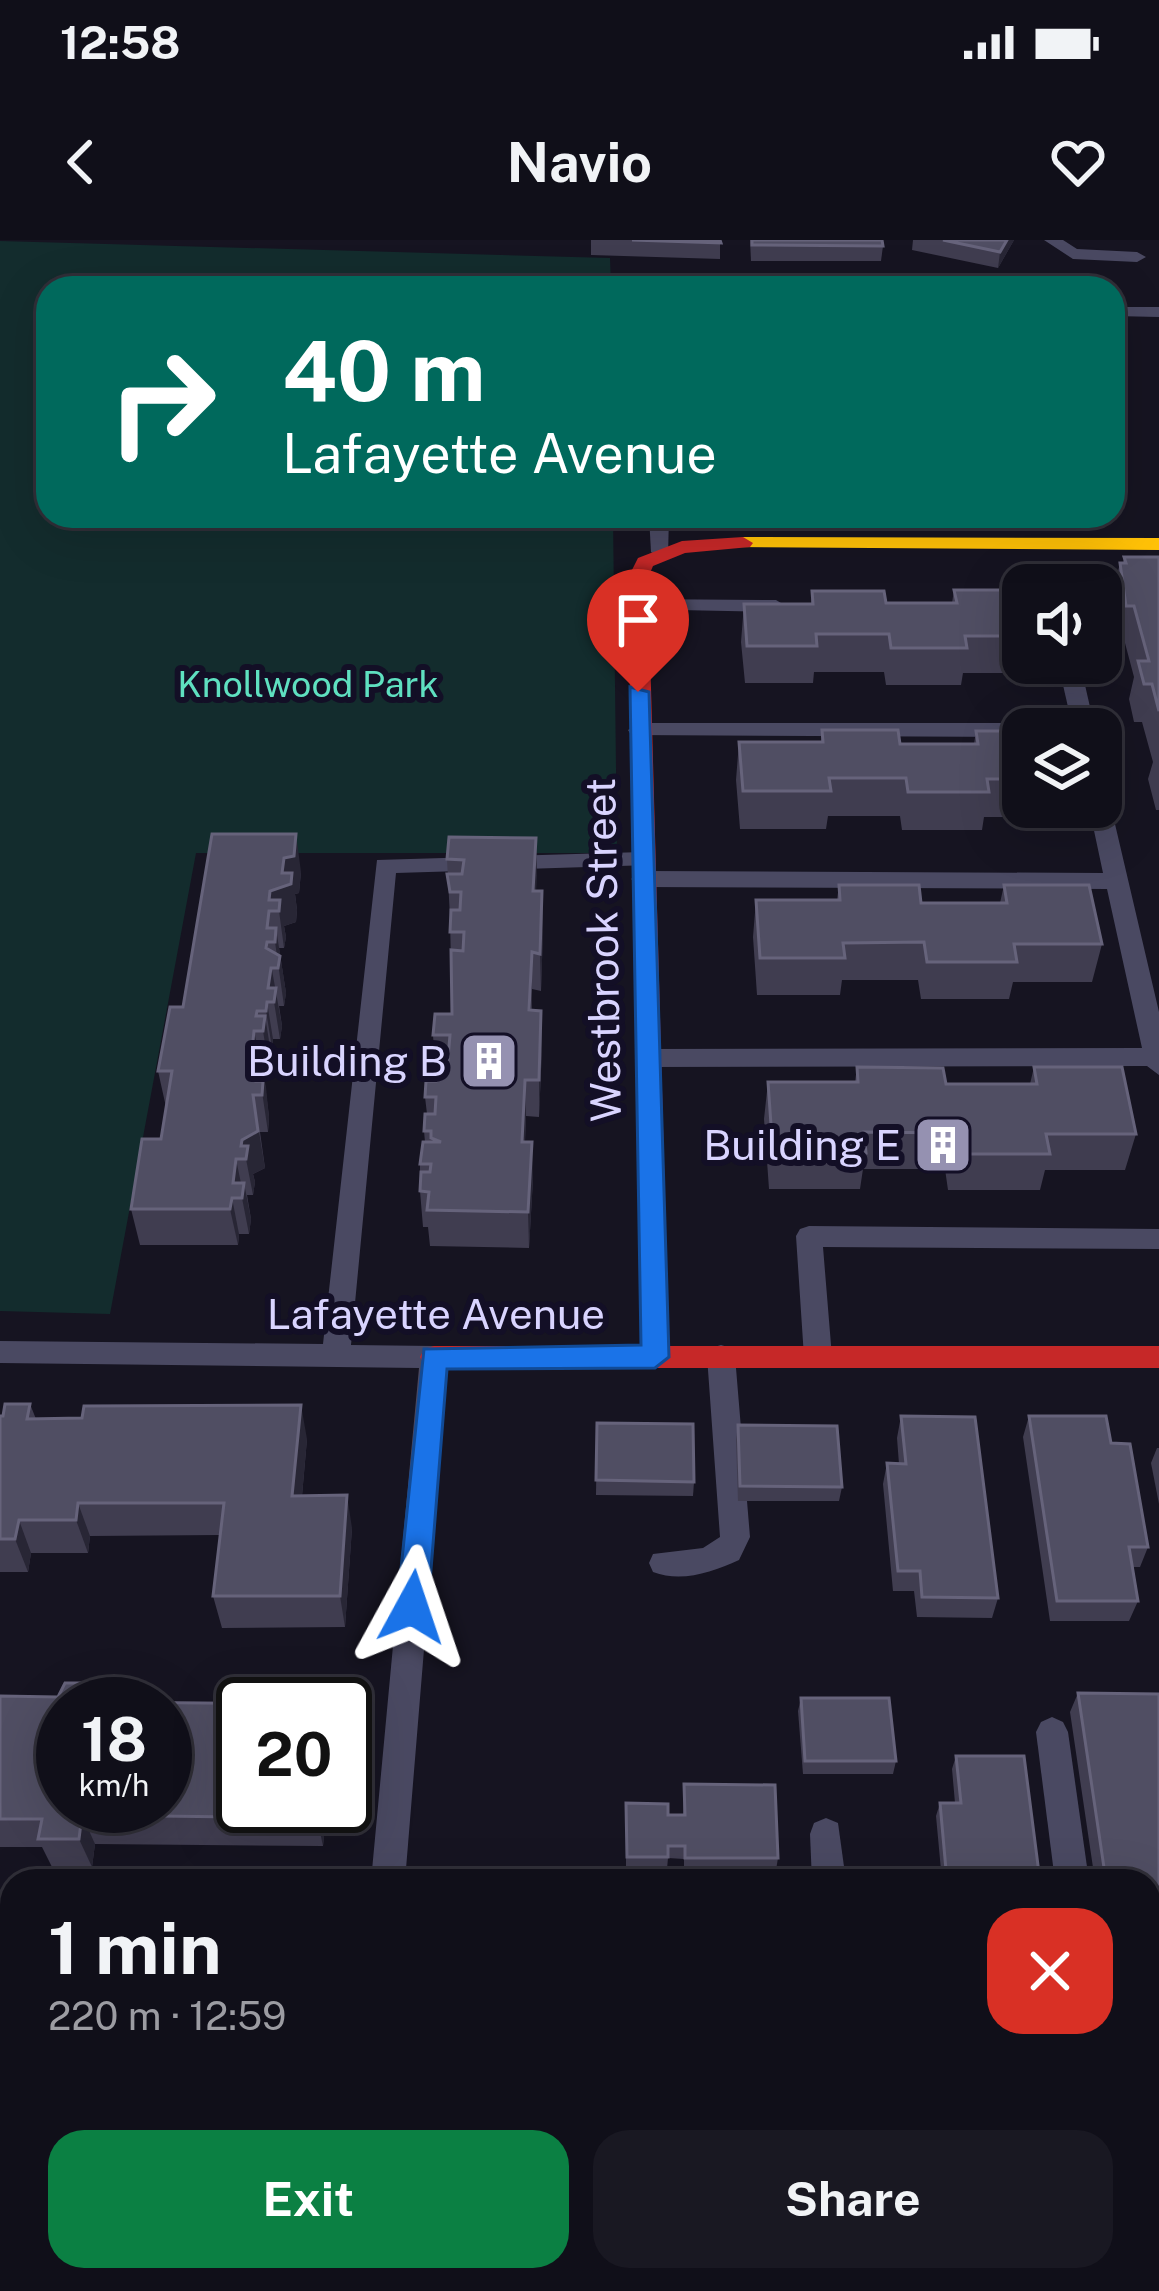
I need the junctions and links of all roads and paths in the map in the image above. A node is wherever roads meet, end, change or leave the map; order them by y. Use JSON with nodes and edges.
{"nodes":[{"id":1,"x":1052,"y":240,"type":"edge"},
{"id":2,"x":1137,"y":257,"type":"dead end"},
{"id":3,"x":1125,"y":312,"type":"edge"},
{"id":4,"x":1159,"y":312,"type":"edge"},
{"id":5,"x":660,"y":528,"type":"edge"},
{"id":6,"x":1159,"y":544,"type":"edge"},
{"id":7,"x":661,"y":552,"type":"junction"},
{"id":8,"x":636,"y":605,"type":"junction"},
{"id":9,"x":796,"y":607,"type":"edge"},
{"id":10,"x":639,"y":730,"type":"junction"},
{"id":11,"x":1002,"y":730,"type":"edge"},
{"id":12,"x":1105,"y":828,"type":"edge"},
{"id":13,"x":643,"y":869,"type":"junction"},
{"id":14,"x":1116,"y":880,"type":"junction"},
{"id":15,"x":647,"y":1058,"type":"junction"},
{"id":16,"x":1158,"y":1062,"type":"edge"},
{"id":17,"x":1159,"y":1238,"type":"edge"},
{"id":18,"x":0,"y":1352,"type":"edge"},
{"id":19,"x":336,"y":1357,"type":"junction"},
{"id":20,"x":655,"y":1357,"type":"junction"},
{"id":21,"x":721,"y":1357,"type":"junction"},
{"id":22,"x":818,"y":1357,"type":"junction"},
{"id":23,"x":1159,"y":1357,"type":"edge"},
{"id":24,"x":434,"y":1358,"type":"junction"},
{"id":25,"x":664,"y":1563,"type":"dead end"},
{"id":26,"x":1052,"y":1732,"type":"dead end"},
{"id":27,"x":826,"y":1834,"type":"dead end"},
{"id":28,"x":389,"y":1869,"type":"edge"},
{"id":29,"x":828,"y":1869,"type":"edge"},
{"id":30,"x":1070,"y":1869,"type":"edge"}],
"edges":[{"from":1,"to":2,"type":"lane"},
{"from":3,"to":4,"type":"lane"},
{"from":5,"to":7,"type":"lane"},
{"from":6,"to":7,"type":"street"},
{"from":7,"to":8,"type":"street","name":"Westbrook Street"},
{"from":8,"to":9,"type":"lane"},
{"from":8,"to":10,"type":"street","name":"Westbrook Street"},
{"from":10,"to":11,"type":"lane"},
{"from":10,"to":13,"type":"street","name":"Westbrook Street"},
{"from":12,"to":14,"type":"lane"},
{"from":13,"to":14,"type":"lane"},
{"from":13,"to":15,"type":"street","name":"Westbrook Street"},
{"from":13,"to":19,"type":"lane"},
{"from":14,"to":16,"type":"lane"},
{"from":15,"to":16,"type":"lane"},
{"from":15,"to":20,"type":"street","name":"Westbrook Street"},
{"from":17,"to":22,"type":"lane"},
{"from":18,"to":19,"type":"lane","name":"Lafayette Avenue"},
{"from":19,"to":24,"type":"lane","name":"Lafayette Avenue"},
{"from":20,"to":21,"type":"street","name":"Lafayette Avenue"},
{"from":20,"to":24,"type":"street","name":"Lafayette Avenue"},
{"from":21,"to":22,"type":"street","name":"Lafayette Avenue"},
{"from":21,"to":25,"type":"lane"},
{"from":22,"to":23,"type":"street","name":"Lafayette Avenue"},
{"from":24,"to":28,"type":"lane"},
{"from":26,"to":30,"type":"lane"},
{"from":27,"to":29,"type":"lane"}]}
